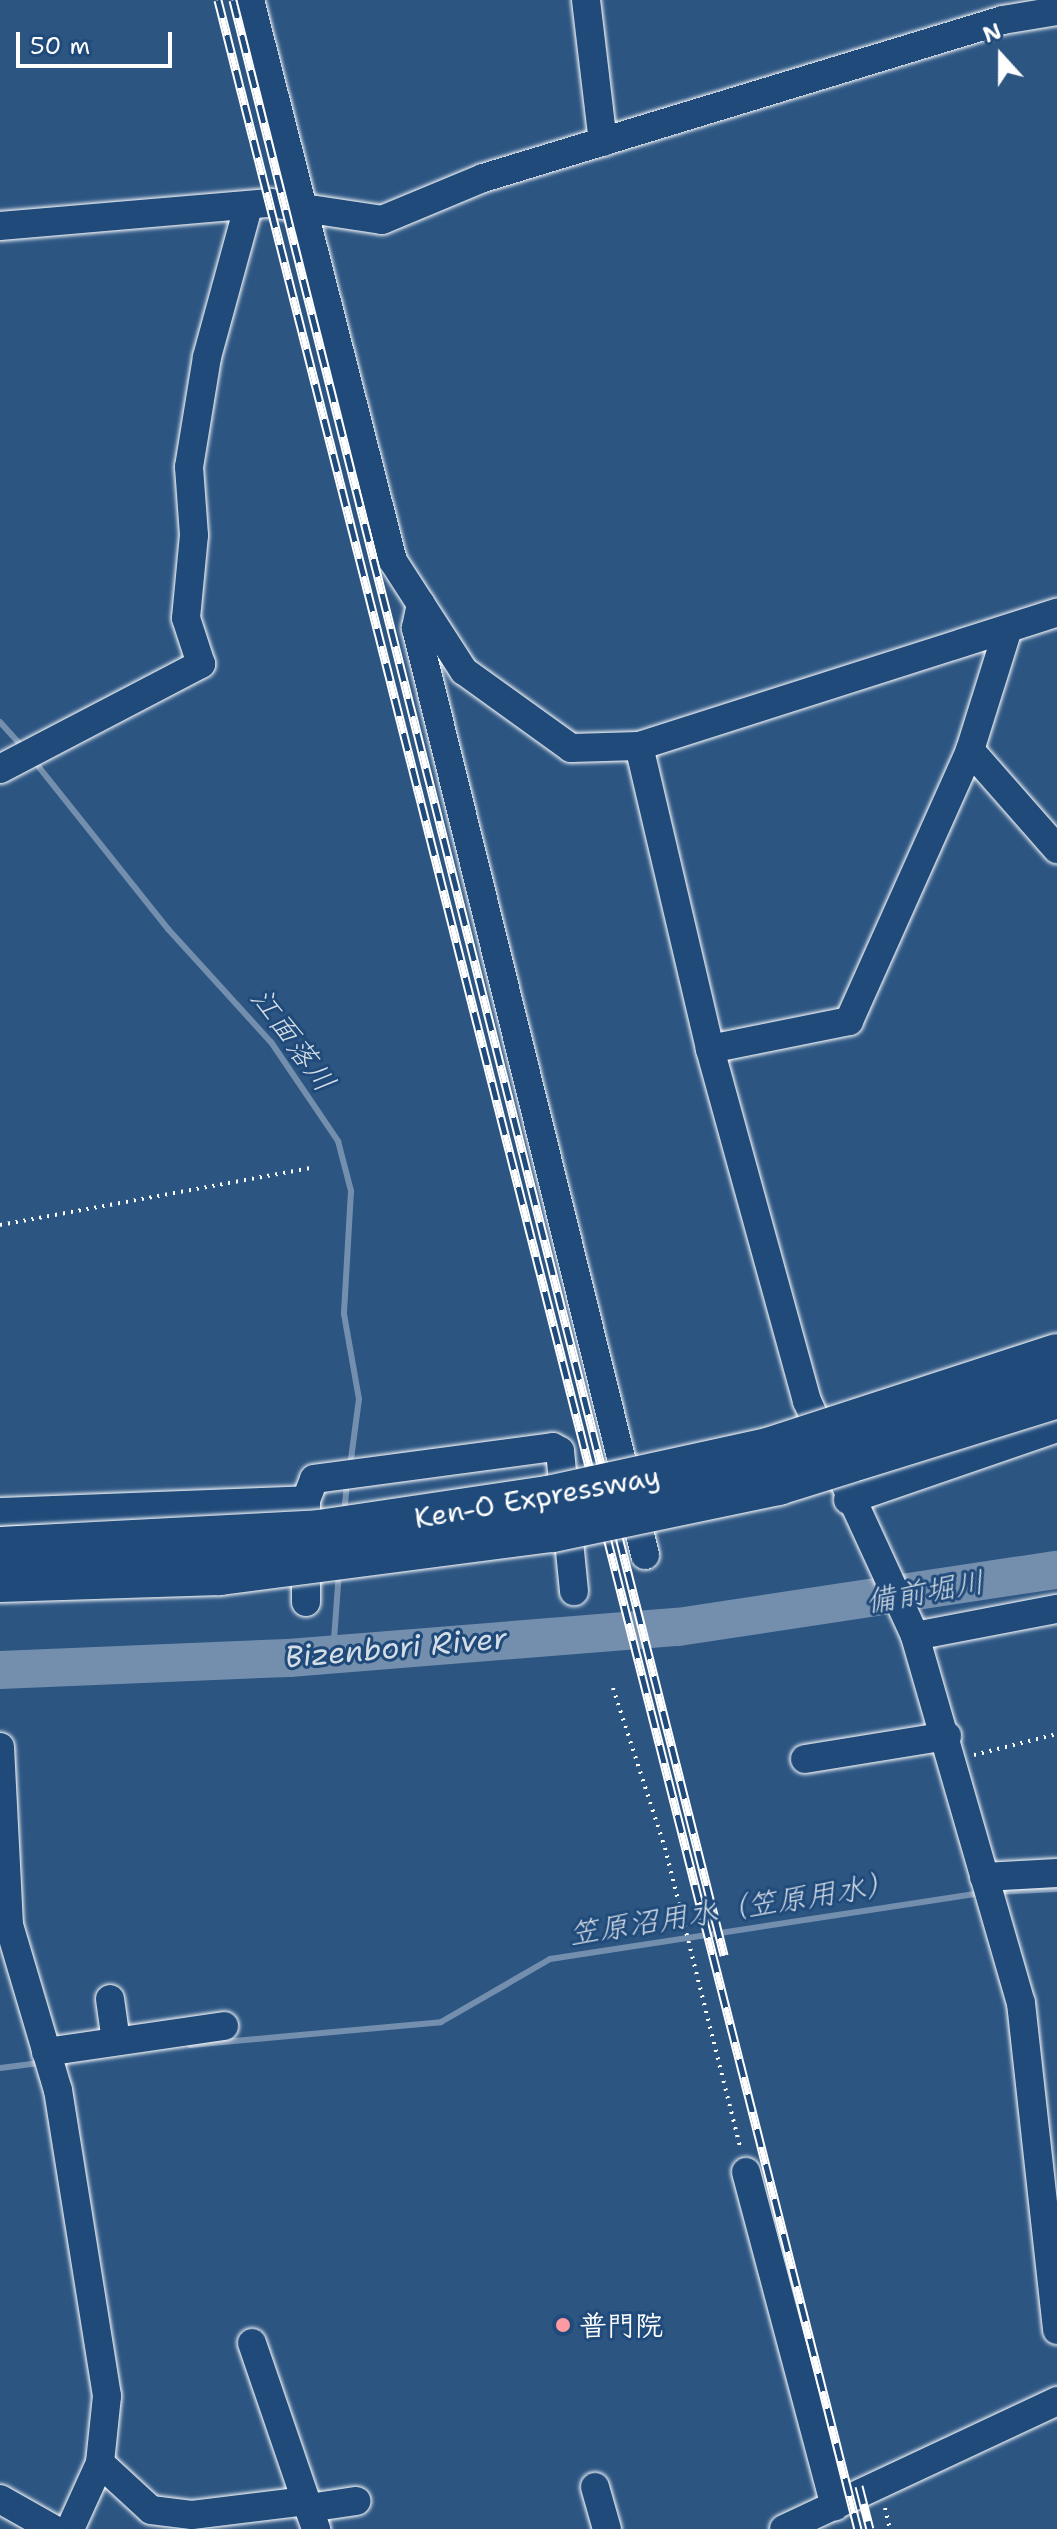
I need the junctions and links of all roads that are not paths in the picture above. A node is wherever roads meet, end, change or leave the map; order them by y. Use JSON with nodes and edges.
{"nodes":[{"id":1,"x":250,"y":0,"type":"edge"},
{"id":2,"x":583,"y":2,"type":"edge"},
{"id":3,"x":1057,"y":11,"type":"edge"},
{"id":4,"x":603,"y":142,"type":"junction"},
{"id":5,"x":248,"y":207,"type":"junction"},
{"id":6,"x":302,"y":209,"type":"junction"},
{"id":7,"x":0,"y":226,"type":"edge"},
{"id":8,"x":421,"y":604,"type":"junction"},
{"id":9,"x":1057,"y":613,"type":"edge"},
{"id":10,"x":1007,"y":632,"type":"junction"},
{"id":11,"x":639,"y":746,"type":"junction"},
{"id":12,"x":970,"y":750,"type":"junction"},
{"id":13,"x":19,"y":758,"type":"edge"},
{"id":14,"x":1057,"y":849,"type":"edge"},
{"id":15,"x":710,"y":1049,"type":"junction"},
{"id":16,"x":1057,"y":1355,"type":"edge"},
{"id":17,"x":1057,"y":1397,"type":"edge"},
{"id":18,"x":1057,"y":1428,"type":"edge"},
{"id":19,"x":306,"y":1500,"type":"junction"},
{"id":20,"x":848,"y":1500,"type":"junction"},
{"id":21,"x":0,"y":1512,"type":"edge"},
{"id":22,"x":0,"y":1548,"type":"edge"},
{"id":23,"x":645,"y":1555,"type":"dead end"},
{"id":24,"x":0,"y":1581,"type":"edge"},
{"id":25,"x":574,"y":1591,"type":"dead end"},
{"id":26,"x":306,"y":1602,"type":"dead end"},
{"id":27,"x":1057,"y":1609,"type":"edge"},
{"id":28,"x":914,"y":1634,"type":"junction"},
{"id":29,"x":0,"y":1747,"type":"edge"},
{"id":30,"x":950,"y":1748,"type":"junction"},
{"id":31,"x":805,"y":1759,"type":"dead end"},
{"id":32,"x":1057,"y":1873,"type":"edge"},
{"id":33,"x":987,"y":1888,"type":"junction"},
{"id":34,"x":4,"y":1925,"type":"edge"},
{"id":35,"x":110,"y":1999,"type":"dead end"},
{"id":36,"x":224,"y":2026,"type":"dead end"},
{"id":37,"x":116,"y":2041,"type":"junction"},
{"id":38,"x":46,"y":2052,"type":"junction"},
{"id":39,"x":746,"y":2172,"type":"road end"},
{"id":40,"x":1057,"y":2330,"type":"edge"},
{"id":41,"x":252,"y":2343,"type":"dead end"},
{"id":42,"x":1057,"y":2401,"type":"edge"},
{"id":43,"x":100,"y":2463,"type":"junction"},
{"id":44,"x":595,"y":2487,"type":"dead end"},
{"id":45,"x":0,"y":2499,"type":"edge"},
{"id":46,"x":356,"y":2501,"type":"dead end"},
{"id":47,"x":835,"y":2506,"type":"junction"},
{"id":48,"x":310,"y":2513,"type":"edge"},
{"id":49,"x":53,"y":2529,"type":"edge"},
{"id":50,"x":70,"y":2529,"type":"edge"},
{"id":51,"x":607,"y":2529,"type":"edge"},
{"id":52,"x":784,"y":2529,"type":"edge"}],
"edges":[{"from":1,"to":6,"type":"street"},
{"from":2,"to":4,"type":"street"},
{"from":3,"to":4,"type":"street"},
{"from":4,"to":6,"type":"street"},
{"from":5,"to":6,"type":"street"},
{"from":5,"to":7,"type":"street"},
{"from":5,"to":13,"type":"street"},
{"from":6,"to":8,"type":"street"},
{"from":8,"to":11,"type":"street"},
{"from":8,"to":23,"type":"street"},
{"from":9,"to":10,"type":"street"},
{"from":10,"to":11,"type":"street"},
{"from":10,"to":12,"type":"street"},
{"from":11,"to":15,"type":"street"},
{"from":12,"to":14,"type":"street"},
{"from":12,"to":15,"type":"street"},
{"from":15,"to":20,"type":"street"},
{"from":16,"to":22,"type":"highway","name":"Ken-O Expressway","bridge":true},
{"from":17,"to":24,"type":"highway","name":"Ken-O Expressway","bridge":true},
{"from":18,"to":20,"type":"street"},
{"from":19,"to":21,"type":"street"},
{"from":19,"to":25,"type":"street"},
{"from":19,"to":26,"type":"street"},
{"from":20,"to":28,"type":"street"},
{"from":27,"to":28,"type":"street"},
{"from":28,"to":30,"type":"street"},
{"from":29,"to":34,"type":"street"},
{"from":30,"to":31,"type":"street"},
{"from":30,"to":33,"type":"street"},
{"from":32,"to":33,"type":"street"},
{"from":33,"to":40,"type":"street"},
{"from":34,"to":38,"type":"street"},
{"from":35,"to":37,"type":"street"},
{"from":36,"to":37,"type":"street"},
{"from":37,"to":38,"type":"street"},
{"from":38,"to":43,"type":"street"},
{"from":39,"to":47,"type":"street"},
{"from":41,"to":48,"type":"street"},
{"from":42,"to":47,"type":"street"},
{"from":43,"to":48,"type":"street"},
{"from":43,"to":50,"type":"street"},
{"from":44,"to":51,"type":"street"},
{"from":45,"to":49,"type":"street"},
{"from":46,"to":48,"type":"street"},
{"from":47,"to":52,"type":"street"}]}
